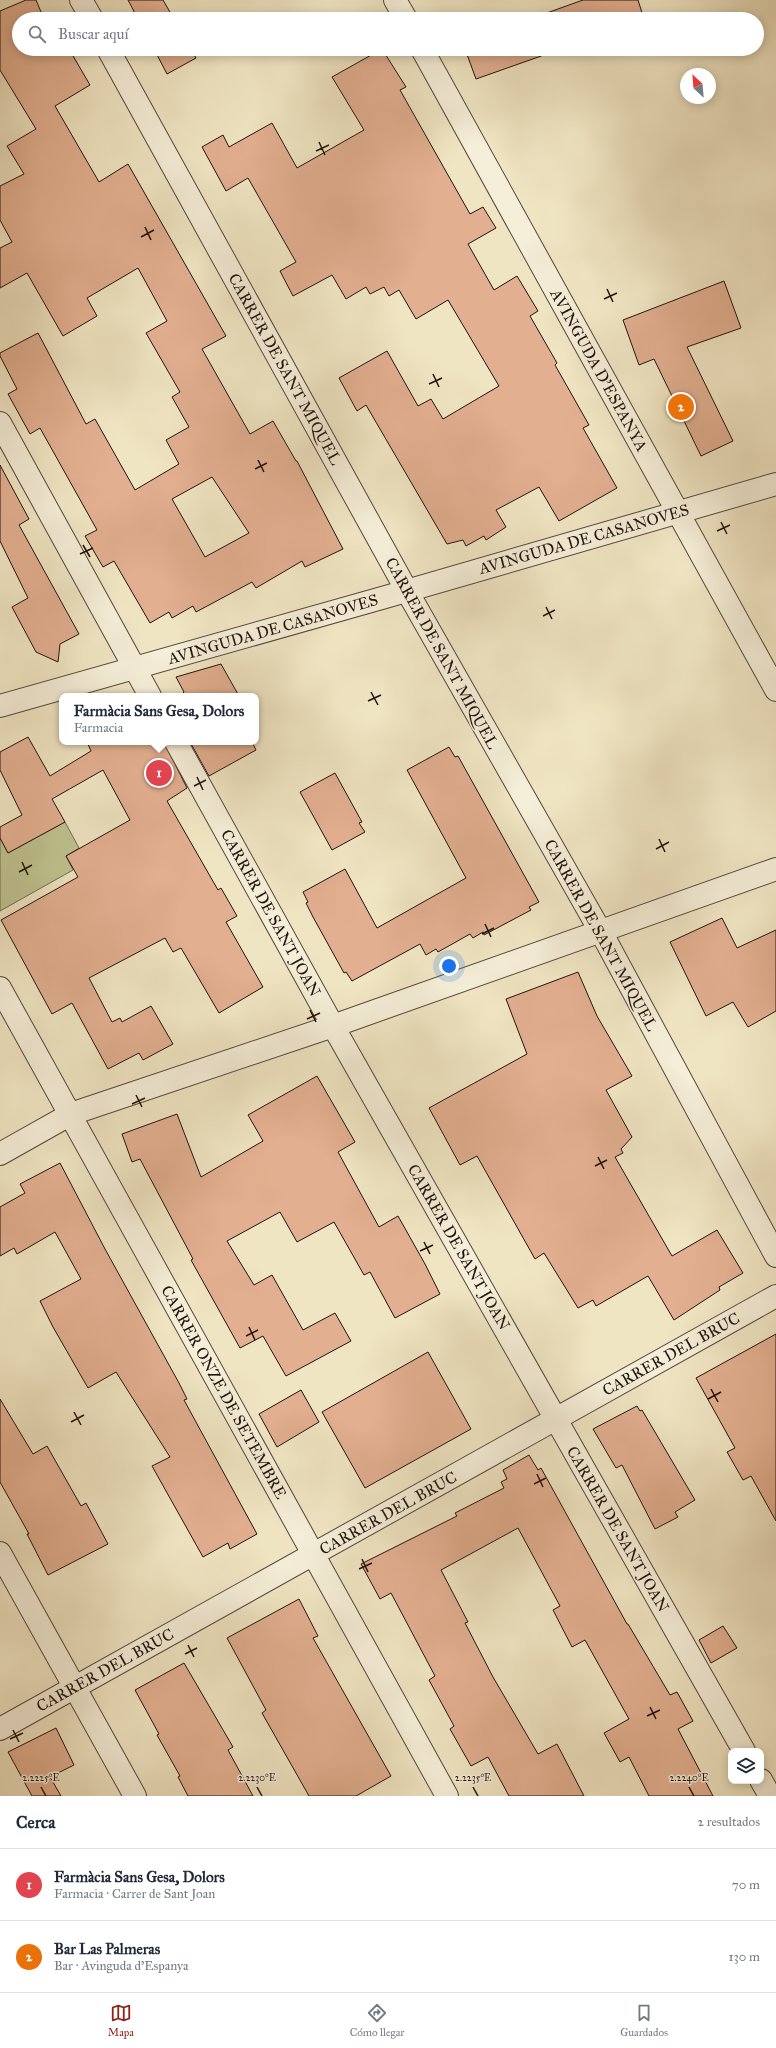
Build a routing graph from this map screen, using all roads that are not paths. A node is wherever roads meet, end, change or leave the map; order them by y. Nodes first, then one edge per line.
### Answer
1 (82, 0) edge
2 (395, 0) edge
3 (88, 12) edge
4 (402, 12) edge
5 (112, 56) edge
6 (426, 56) edge
7 (0, 423) edge
8 (776, 484) edge
9 (677, 511) junction
10 (407, 591) junction
11 (135, 668) junction
12 (776, 690) edge
13 (148, 693) edge
14 (0, 706) edge
15 (178, 745) edge
16 (776, 869) edge
17 (600, 930) junction
18 (0, 988) edge
19 (333, 1026) junction
20 (71, 1114) junction
21 (0, 1154) edge
22 (776, 1256) edge
23 (776, 1296) edge
24 (555, 1419) junction
25 (0, 1552) edge
26 (313, 1555) junction
27 (75, 1687) junction
28 (0, 1729) edge
29 (742, 1748) edge
30 (763, 1784) edge
31 (135, 1796) edge
32 (447, 1796) edge
33 (770, 1796) edge

1 - 3 street
2 - 4 street
5 - 10 street, CARRER DE SANT MIQUEL
6 - 9 street, AVINGUDA D'ESPANYA
7 - 11 street
8 - 9 street, AVINGUDA DE CASANOVES
9 - 10 street, AVINGUDA DE CASANOVES
9 - 12 street, AVINGUDA D'ESPANYA
10 - 11 street, AVINGUDA DE CASANOVES
10 - 17 street, CARRER DE SANT MIQUEL
11 - 13 street
11 - 14 street, AVINGUDA DE CASANOVES
15 - 19 street, CARRER DE SANT JOAN
16 - 17 street
17 - 19 street
17 - 22 street, CARRER DE SANT MIQUEL
18 - 20 street, CARRER ONZE DE SETEMBRE
19 - 20 street
19 - 24 street, CARRER DE SANT JOAN
20 - 21 street
20 - 26 street, CARRER ONZE DE SETEMBRE
23 - 24 street, CARRER DEL BRUC
24 - 26 street, CARRER DEL BRUC
24 - 29 street, CARRER DE SANT JOAN
25 - 27 street
26 - 27 street, CARRER DEL BRUC
26 - 32 street, CARRER ONZE DE SETEMBRE
27 - 28 street, CARRER DEL BRUC
27 - 31 street
30 - 33 street

